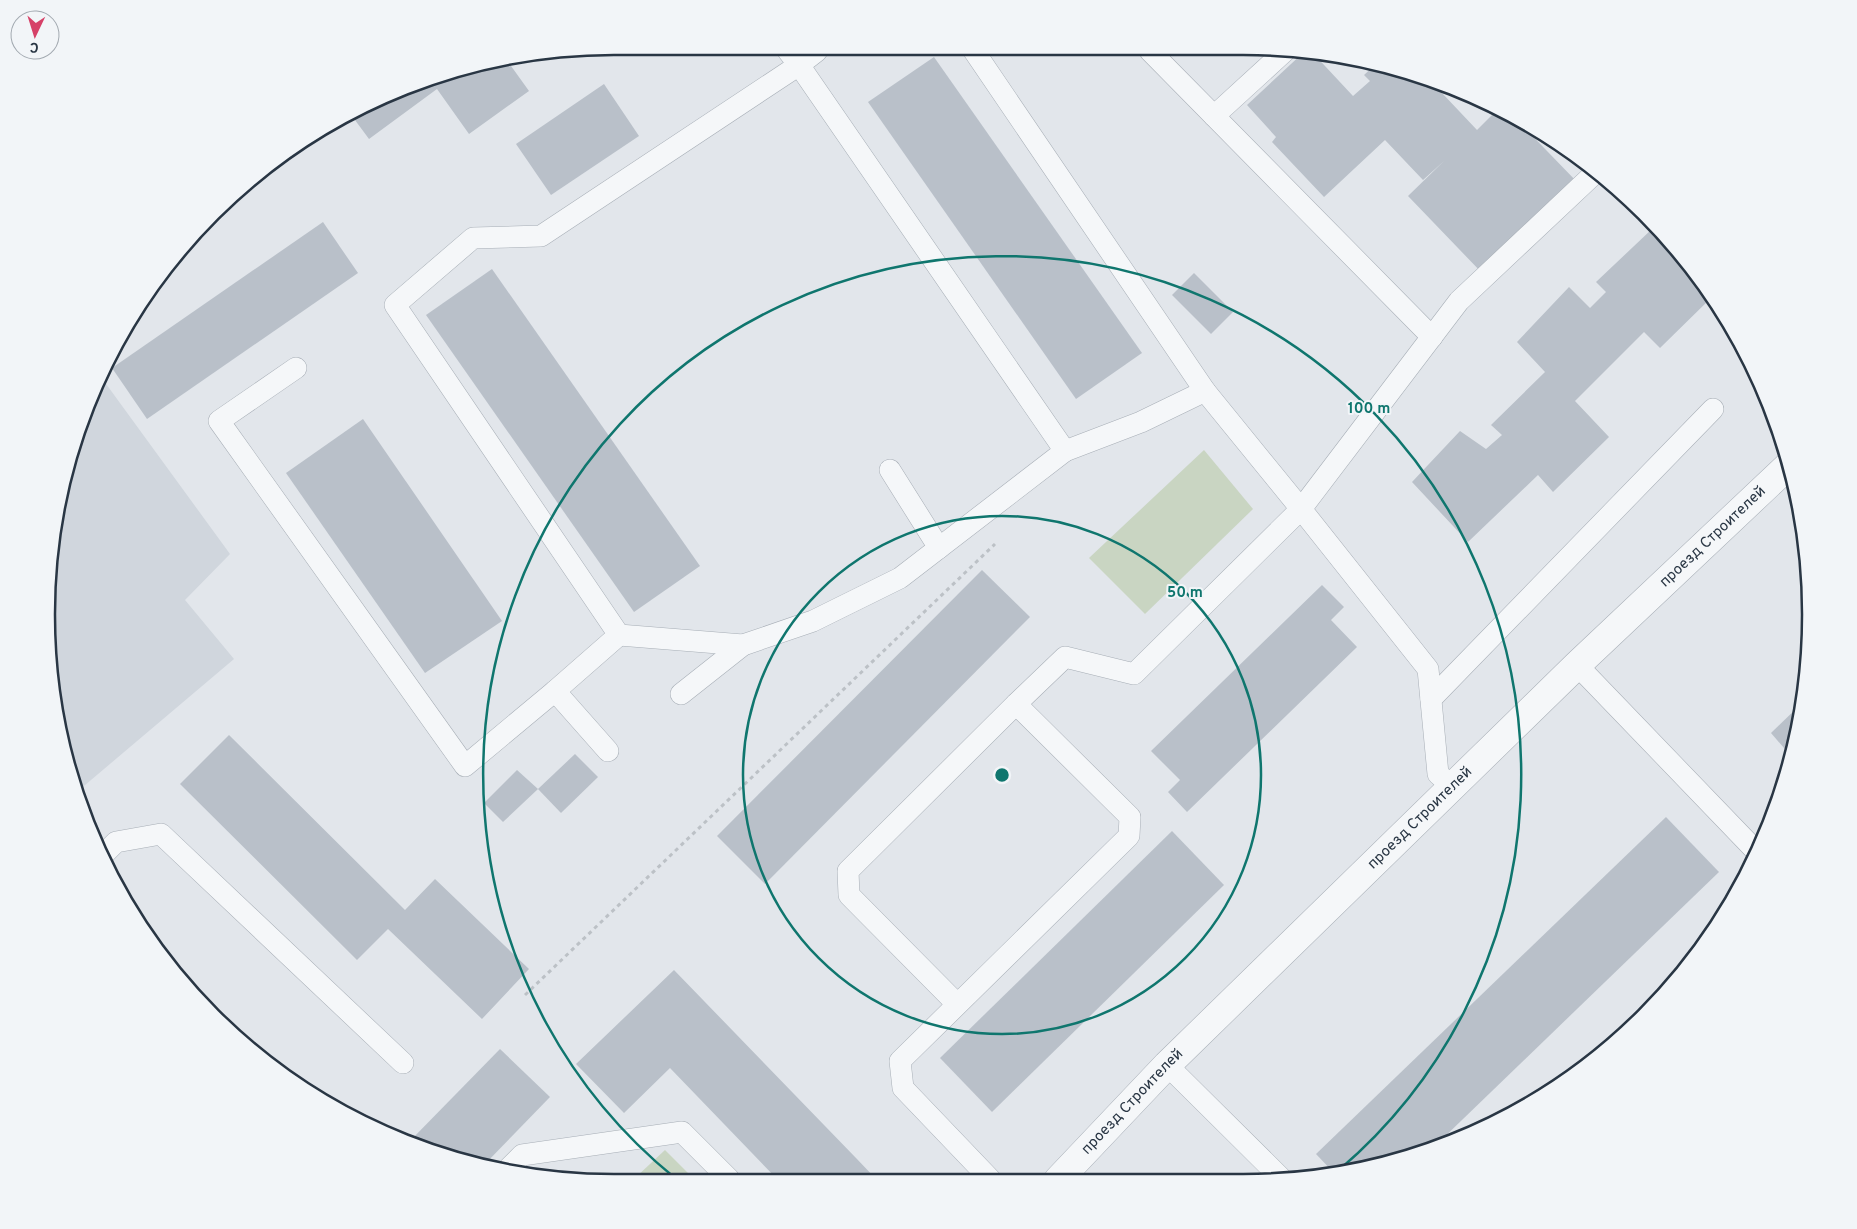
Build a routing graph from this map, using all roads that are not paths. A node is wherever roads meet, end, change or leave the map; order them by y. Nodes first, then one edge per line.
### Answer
1 (977, 55) edge
2 (1154, 55) edge
3 (1279, 56) edge
4 (794, 58) edge
5 (1214, 116) junction
6 (1591, 178) edge
7 (1432, 337) junction
8 (296, 368) dead end
9 (1205, 391) junction
10 (1714, 408) dead end
11 (1065, 450) junction
12 (890, 470) dead end
13 (1783, 470) edge
14 (1301, 509) junction
15 (940, 548) junction
16 (619, 635) junction
17 (743, 645) junction
18 (1577, 665) junction
19 (555, 691) junction
20 (681, 694) dead end
21 (1431, 699) junction
22 (1016, 704) junction
23 (608, 751) dead end
24 (1453, 787) junction
25 (1752, 845) edge
26 (108, 850) edge
27 (957, 1004) junction
28 (403, 1063) dead end
29 (1166, 1065) junction
30 (513, 1164) edge
31 (1276, 1173) edge
32 (724, 1174) edge
33 (985, 1174) edge
34 (1064, 1174) edge

1 - 9 lane
2 - 5 lane
3 - 5 lane
4 - 11 lane
4 - 16 lane
5 - 7 lane
6 - 7 lane
7 - 14 lane
8 - 19 lane
9 - 11 lane
9 - 14 lane
10 - 21 lane
11 - 15 lane
12 - 15 lane
13 - 18 street, проезд Строителей
14 - 21 lane
14 - 22 lane
15 - 17 lane
16 - 17 lane
16 - 19 lane
17 - 20 lane
18 - 24 street, проезд Строителей
18 - 25 lane
19 - 23 lane
21 - 24 lane
22 - 27 lane
22 - 27 lane
24 - 29 street, проезд Строителей
26 - 28 lane
27 - 33 lane
29 - 31 lane
29 - 34 street, проезд Строителей
30 - 32 lane

